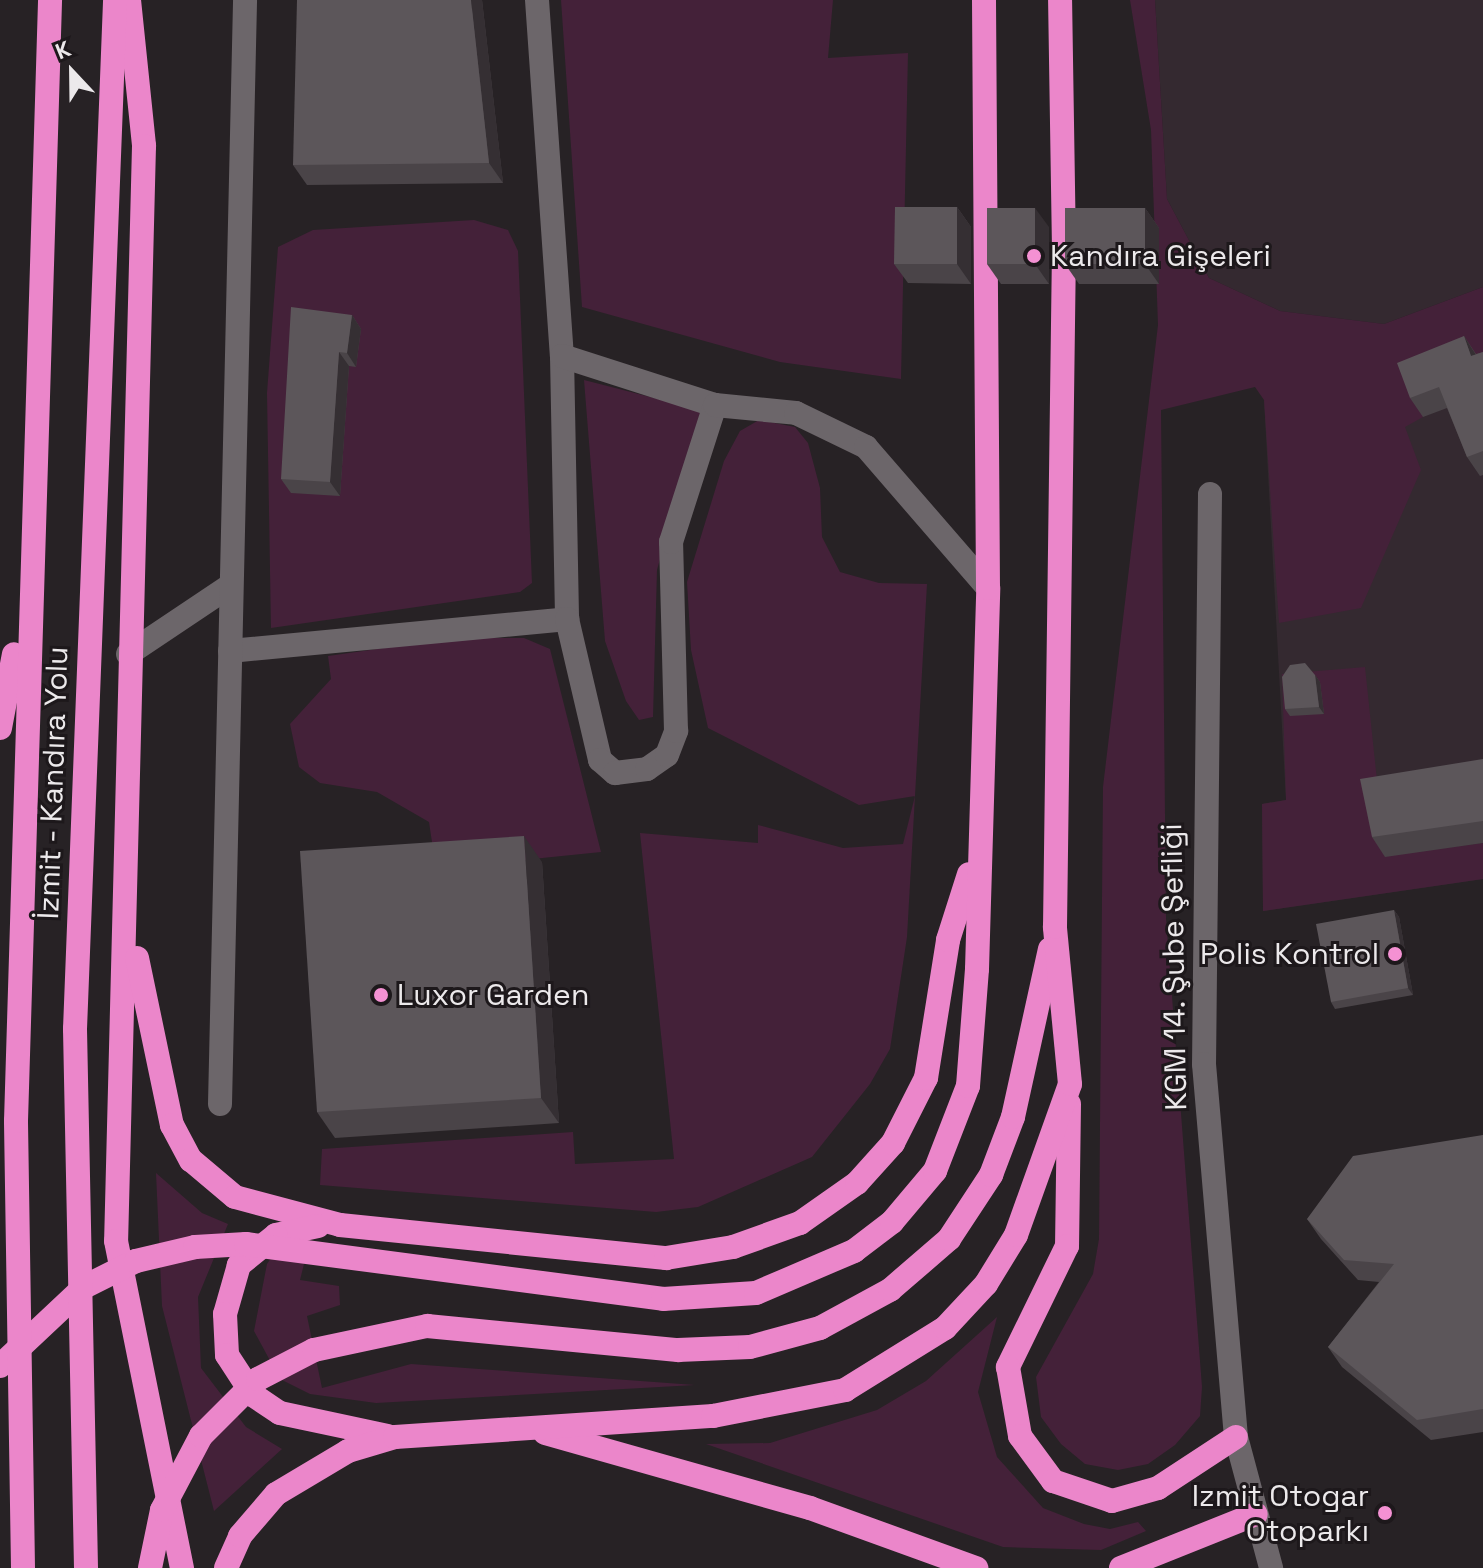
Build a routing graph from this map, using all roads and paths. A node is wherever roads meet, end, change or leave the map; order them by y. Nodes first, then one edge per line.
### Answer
1 (50, 0) edge
2 (115, 0) edge
3 (129, 0) edge
4 (245, 0) edge
5 (537, 0) edge
6 (984, 0) edge
7 (1060, 0) edge
8 (562, 356) junction
9 (715, 405) junction
10 (1210, 494) dead end
11 (27, 585) junction
12 (228, 587) junction
13 (988, 588) junction
14 (567, 619) junction
15 (230, 651) junction
16 (128, 654) junction
17 (0, 728) edge
18 (976, 848) junction
19 (128, 910) junction
20 (1055, 927) junction
21 (1070, 1084) junction
22 (220, 1104) dead end
23 (340, 1225) junction
24 (0, 1366) edge
25 (523, 1427) junction
26 (395, 1437) junction
27 (1236, 1437) junction
28 (1256, 1514) junction
29 (23, 1568) edge
30 (86, 1568) edge
31 (150, 1568) edge
32 (182, 1568) edge
33 (226, 1568) edge
34 (976, 1568) edge
35 (1121, 1568) edge
36 (1271, 1568) edge

1 - 11 highway, İzmit - Kandıra Yolu
2 - 30 highway, İzmit - Kandıra Yolu
3 - 16 highway
4 - 12 street
5 - 8 street
6 - 13 highway
7 - 20 highway
8 - 9 street
8 - 14 street
9 - 13 street
9 - 14 street
10 - 27 street, KGM 14. Şube Şefliği
11 - 17 highway
11 - 29 highway, İzmit - Kandıra Yolu
12 - 15 street
12 - 16 street
13 - 18 highway
14 - 15 street
15 - 22 street
16 - 19 highway
18 - 23 highway
18 - 24 highway
19 - 23 highway
19 - 32 highway
20 - 21 highway
20 - 31 highway
21 - 25 highway
21 - 27 highway
23 - 26 highway
25 - 26 highway
25 - 34 highway
26 - 33 highway
27 - 28 street, KGM 14. Şube Şefliği
28 - 35 highway
28 - 36 street, KGM 14. Şube Şefliği

